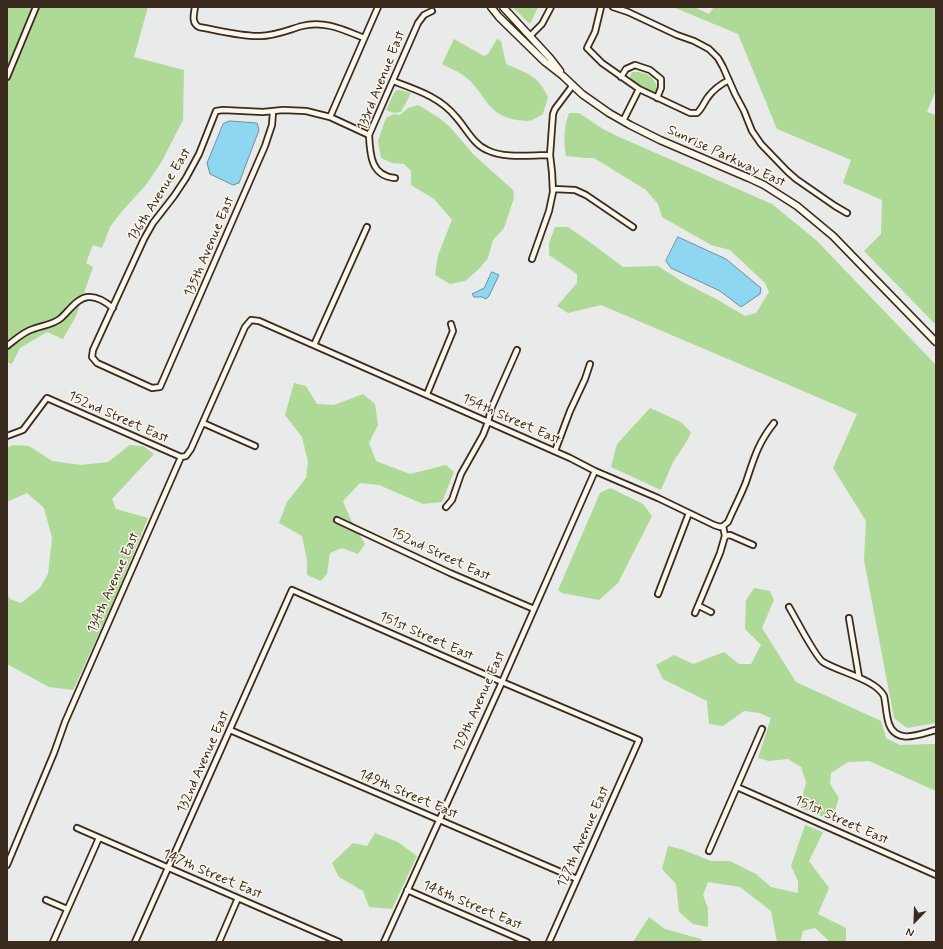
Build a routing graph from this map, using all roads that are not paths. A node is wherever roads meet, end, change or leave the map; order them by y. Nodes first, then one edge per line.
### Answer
1 (36, 7) edge
2 (195, 7) edge
3 (378, 7) edge
4 (491, 7) edge
5 (503, 7) edge
6 (551, 7) edge
7 (601, 7) edge
8 (613, 7) edge
9 (432, 12) dead end
10 (530, 36) junction
11 (364, 38) junction
12 (563, 76) junction
13 (7, 77) edge
14 (620, 77) junction
15 (729, 80) junction
16 (394, 81) junction
17 (573, 85) junction
18 (639, 89) junction
19 (657, 98) junction
20 (273, 112) junction
21 (330, 117) junction
22 (623, 121) junction
23 (369, 135) junction
24 (550, 155) junction
25 (395, 178) dead end
26 (552, 189) junction
27 (847, 213) dead end
28 (367, 227) dead end
29 (633, 227) dead end
30 (532, 259) dead end
31 (113, 308) junction
32 (253, 320) joint
33 (451, 324) dead end
34 (936, 342) edge
35 (314, 345) junction
36 (7, 346) edge
37 (517, 350) dead end
38 (92, 356) joint
39 (590, 364) dead end
40 (427, 394) junction
41 (488, 422) junction
42 (203, 423) junction
43 (774, 423) dead end
44 (7, 436) edge
45 (255, 446) dead end
46 (555, 451) junction
47 (181, 457) junction
48 (595, 471) junction
49 (446, 507) dead end
50 (689, 513) junction
51 (337, 520) dead end
52 (723, 526) junction
53 (725, 536) junction
54 (753, 545) dead end
55 (292, 590) joint
56 (658, 594) dead end
57 (698, 606) junction
58 (789, 607) dead end
59 (534, 609) junction
60 (711, 612) dead end
61 (696, 613) dead end
62 (849, 618) dead end
63 (858, 677) junction
64 (502, 682) junction
65 (762, 728) dead end
66 (230, 730) junction
67 (936, 730) edge
68 (639, 740) joint
69 (737, 787) junction
70 (439, 820) junction
71 (77, 828) dead end
72 (99, 838) junction
73 (709, 851) dead end
74 (7, 865) edge
75 (168, 868) junction
76 (936, 875) edge
77 (577, 879) junction
78 (407, 890) junction
79 (238, 898) junction
80 (46, 900) dead end
81 (67, 909) junction
82 (53, 942) edge
83 (135, 942) edge
84 (219, 942) edge
85 (339, 942) edge
86 (384, 942) edge
87 (527, 942) edge
88 (549, 942) edge

1 - 13 street
2 - 11 street
3 - 11 street
4 - 12 street, Sunrise Parkway East
5 - 10 street, Sunrise Parkway East
6 - 10 street
7 - 14 street
8 - 15 street
9 - 16 street, 133rd Avenue East
10 - 12 street, Sunrise Parkway East
11 - 21 street
12 - 17 street, Sunrise Parkway East
14 - 18 street
14 - 19 street
15 - 19 street
15 - 27 street
16 - 23 street, 133rd Avenue East
16 - 24 street
17 - 22 street, Sunrise Parkway East
17 - 24 street
18 - 19 street
18 - 22 street
20 - 21 street
20 - 31 street, 136th Avenue East
20 - 38 street, 135th Avenue East
21 - 23 street
22 - 34 street, Sunrise Parkway East
23 - 25 street, 133rd Avenue East
24 - 26 street
26 - 29 street
26 - 30 street
28 - 35 street
31 - 36 street
31 - 38 street, 136th Avenue East
32 - 35 street, 154th Street East
32 - 42 street, 134th Avenue East
33 - 40 street
35 - 40 street, 154th Street East
37 - 41 street
39 - 46 street
40 - 41 street, 154th Street East
41 - 46 street, 154th Street East
41 - 49 street
42 - 45 street
42 - 47 street, 134th Avenue East
43 - 52 street
44 - 47 street, 152nd Street East
46 - 48 street, 154th Street East
47 - 74 street, 134th Avenue East
48 - 50 street, 154th Street East
48 - 59 street, 129th Avenue East
50 - 52 street, 154th Street East
50 - 56 street
51 - 59 street, 152nd Street East
52 - 53 street
53 - 54 street
53 - 57 street
55 - 64 street, 151st Street East
55 - 66 street, 132nd Avenue East
57 - 60 street
57 - 61 street
58 - 63 street
59 - 64 street, 129th Avenue East
62 - 63 street
63 - 67 street
64 - 68 street, 151st Street East
64 - 70 street, 129th Avenue East
65 - 69 street
66 - 70 street, 149th Street East
66 - 75 street, 132nd Avenue East
68 - 77 street, 127th Avenue East
69 - 73 street
69 - 76 street, 151st Street East
70 - 77 street, 149th Street East
70 - 78 street, 129th Avenue East
71 - 72 street, 147th Street East
72 - 75 street, 147th Street East
72 - 81 street
75 - 79 street, 147th Street East
75 - 83 street, 132nd Avenue East
77 - 88 street, 127th Avenue East
78 - 86 street, 129th Avenue East
78 - 87 street, 148th Street East
79 - 84 street
79 - 85 street, 147th Street East
80 - 81 street
81 - 82 street

